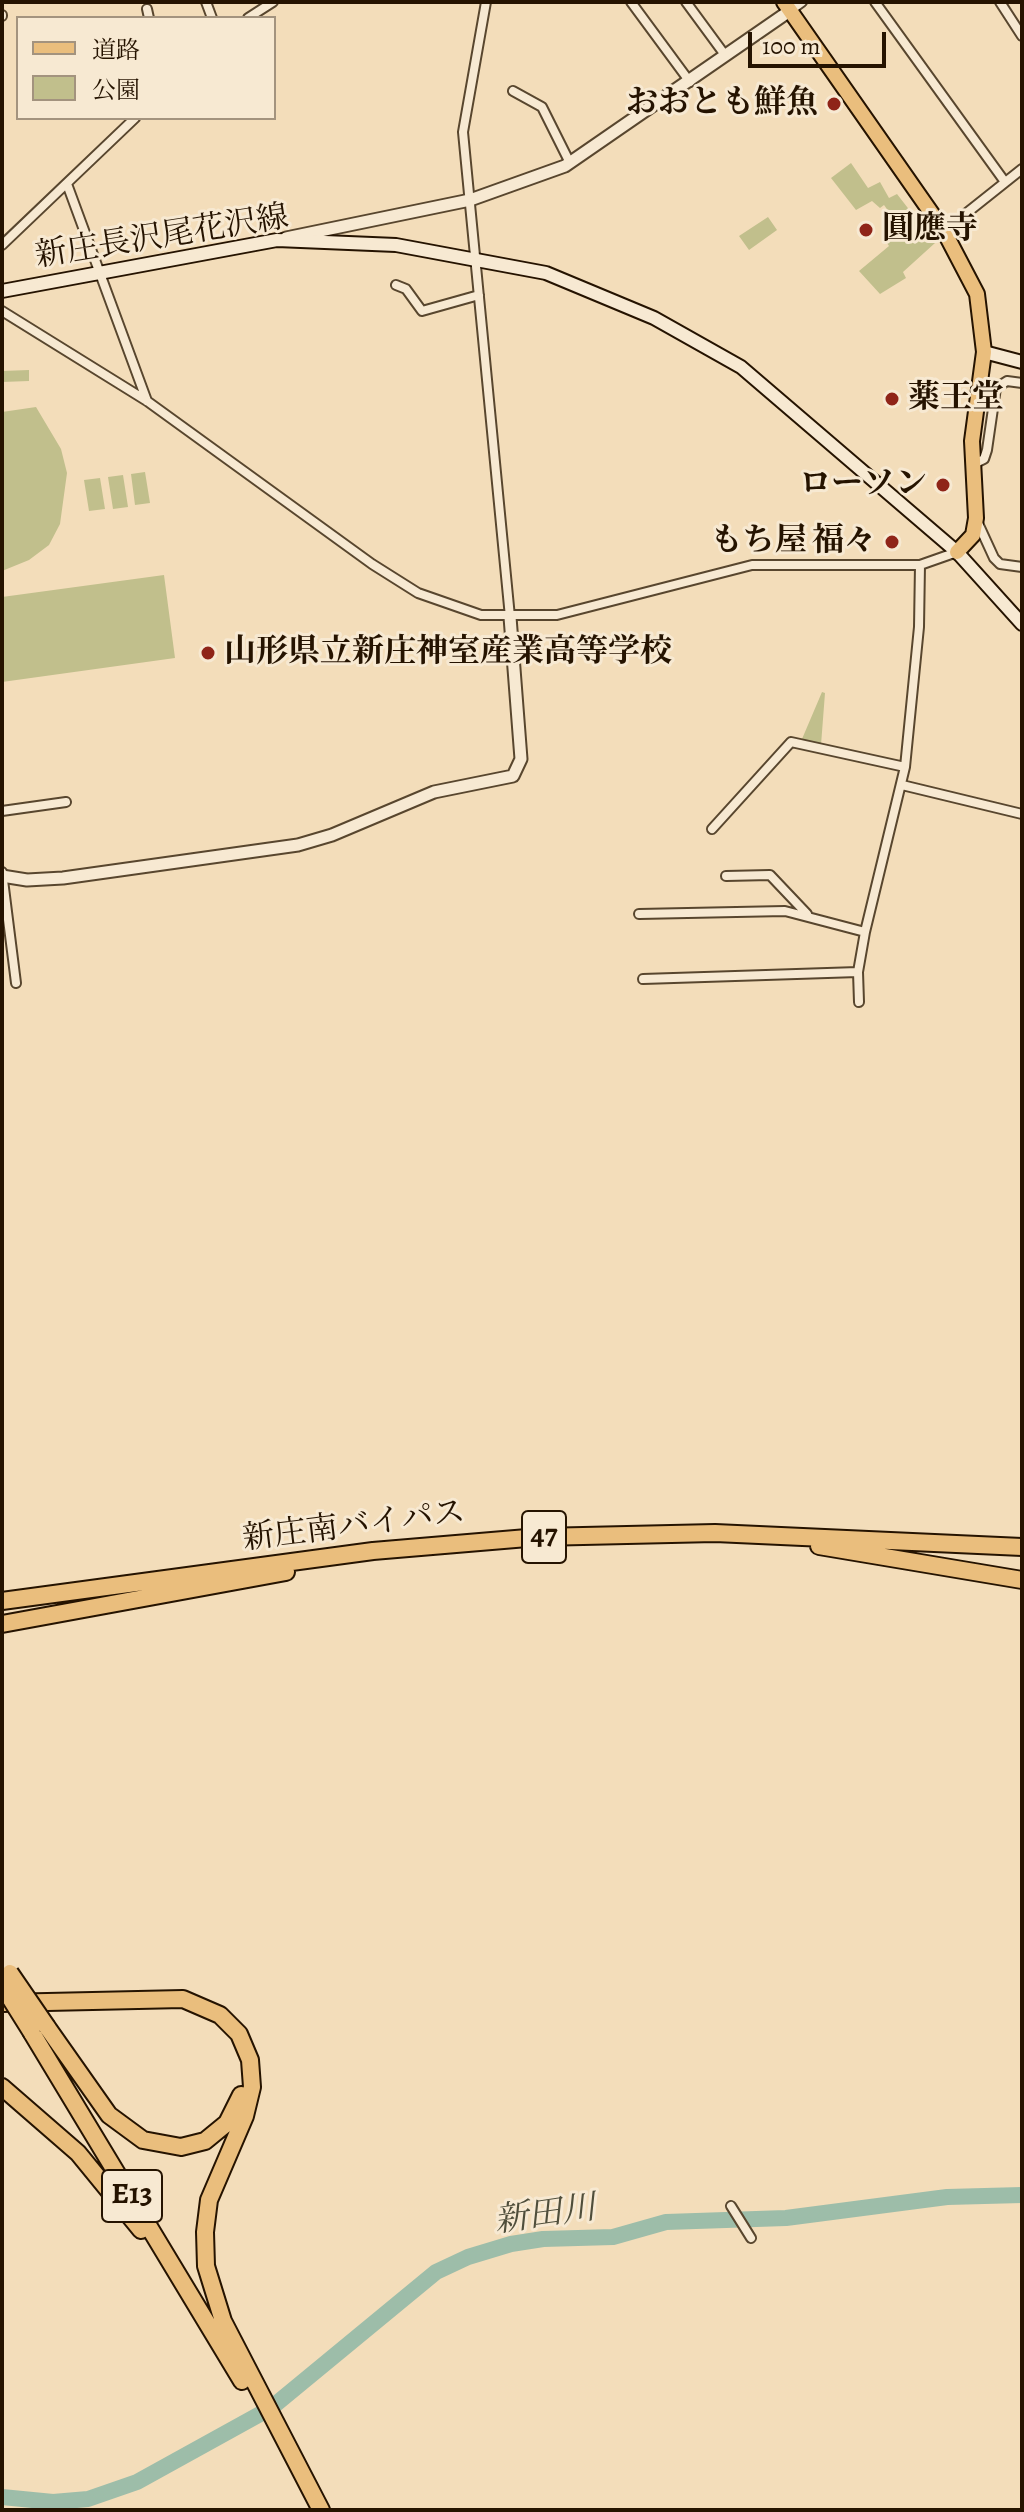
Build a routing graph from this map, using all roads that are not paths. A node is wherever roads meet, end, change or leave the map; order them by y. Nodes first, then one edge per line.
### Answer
1 (273, 2) edge
2 (486, 2) edge
3 (631, 2) edge
4 (686, 2) edge
5 (875, 2) edge
6 (1000, 2) edge
7 (793, 5) edge
8 (251, 16) edge
9 (1022, 36) edge
10 (725, 55) junction
11 (690, 82) junction
12 (513, 91) dead end
13 (133, 120) edge
14 (570, 163) junction
15 (1022, 169) edge
16 (1005, 182) junction
17 (67, 184) junction
18 (470, 200) junction
19 (944, 231) junction
20 (277, 240) junction
21 (2, 245) edge
22 (474, 257) junction
23 (99, 270) junction
24 (396, 285) dead end
25 (2, 291) edge
26 (479, 295) junction
27 (2, 311) edge
28 (984, 352) junction
29 (1022, 362) edge
30 (1022, 383) edge
31 (147, 401) junction
32 (972, 465) junction
33 (976, 518) junction
34 (957, 552) junction
35 (920, 565) junction
36 (1022, 567) edge
37 (510, 617) junction
38 (1022, 624) edge
39 (905, 767) junction
40 (902, 785) junction
41 (66, 802) dead end
42 (2, 811) edge
43 (1022, 814) edge
44 (712, 829) dead end
45 (2, 874) edge
46 (726, 876) dead end
47 (639, 914) dead end
48 (808, 914) junction
49 (865, 932) junction
50 (858, 972) junction
51 (643, 979) dead end
52 (16, 983) dead end
53 (859, 1002) dead end
54 (715, 1536) junction
55 (1022, 1547) edge
56 (374, 1553) junction
57 (1022, 1580) edge
58 (2, 1593) edge
59 (2, 1601) edge
60 (2, 1624) edge
61 (5, 1973) edge
62 (2, 2003) edge
63 (2, 2011) edge
64 (39, 2030) junction
65 (2, 2087) edge
66 (731, 2206) dead end
67 (751, 2238) dead end
68 (229, 2360) junction
69 (245, 2377) junction
70 (319, 2510) edge

1 - 8 street
2 - 18 street
3 - 11 street
4 - 10 street
5 - 16 street
6 - 9 street
7 - 10 street
7 - 19 main road
10 - 11 street
11 - 14 street
12 - 14 street
13 - 17 street
14 - 18 street
15 - 16 street
16 - 19 street
17 - 21 street
17 - 23 street
18 - 20 street
18 - 22 street
19 - 28 main road
20 - 22 main road, 新庄長沢尾花沢線
20 - 23 main road, 新庄長沢尾花沢線
22 - 26 street
22 - 34 main road, 新庄長沢尾花沢線
23 - 25 main road, 新庄長沢尾花沢線
23 - 31 street
24 - 26 street
26 - 37 street
27 - 31 street
28 - 29 main road
28 - 32 main road
30 - 32 street
31 - 37 street
32 - 33 main road
33 - 34 main road
33 - 36 street
34 - 35 street
34 - 38 main road, 新庄長沢尾花沢線
35 - 37 street
35 - 39 street
37 - 45 street
39 - 40 street
39 - 44 street
40 - 43 street
40 - 49 street
41 - 42 street
45 - 52 street
46 - 48 street
47 - 48 street
48 - 49 street
49 - 50 street
50 - 51 street
50 - 53 street
54 - 55 highway, 47
54 - 56 highway, 新庄南バイパス / 47
54 - 57 highway, 47
56 - 58 highway
56 - 59 highway
56 - 60 highway
61 - 64 highway, bridge
62 - 69 highway
63 - 64 highway
64 - 68 highway, E13
65 - 68 highway
66 - 67 street
68 - 69 highway, E13
69 - 70 highway

